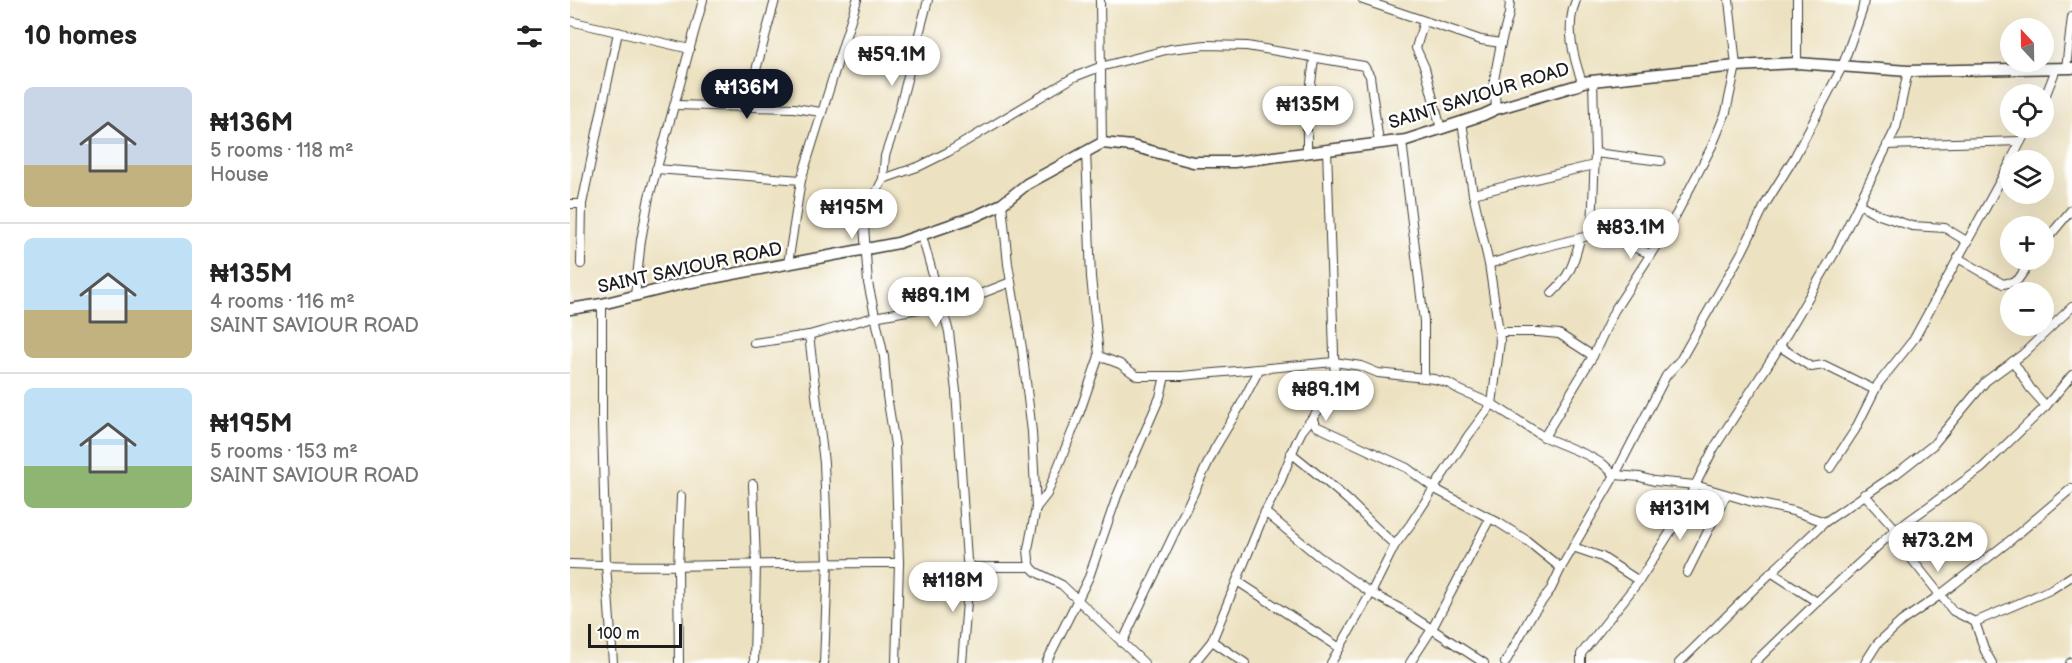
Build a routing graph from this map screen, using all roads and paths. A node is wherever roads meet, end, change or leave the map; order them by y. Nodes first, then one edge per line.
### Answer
1 (703, 0) edge
2 (775, 0) edge
3 (857, 0) edge
4 (928, 0) edge
5 (1100, 0) edge
6 (1363, 0) edge
7 (1510, 0) edge
8 (1576, 0) edge
9 (1729, 0) edge
10 (1797, 0) edge
11 (1864, 0) edge
12 (2072, 17) edge
13 (570, 21) edge
14 (1424, 21) junction
15 (618, 32) junction
16 (1501, 44) junction
17 (690, 49) junction
18 (1314, 59) junction
19 (1797, 63) junction
20 (1736, 66) junction
21 (1100, 67) junction
22 (1842, 67) junction
23 (2065, 68) edge
24 (1908, 71) junction
25 (1587, 81) junction
26 (2054, 85) edge
27 (675, 105) junction
28 (746, 107) junction
29 (1496, 109) junction
30 (821, 112) junction
31 (1462, 122) junction
32 (1441, 129) junction
33 (2023, 138) edge
34 (1402, 141) junction
35 (2021, 141) junction
36 (1102, 143) junction
37 (1379, 143) junction
38 (1887, 146) junction
39 (1327, 149) junction
40 (2017, 150) edge
41 (1086, 151) junction
42 (1306, 152) junction
43 (1595, 153) junction
44 (1661, 161) dead end
45 (1594, 165) junction
46 (657, 169) junction
47 (883, 179) junction
48 (801, 180) junction
49 (2000, 182) edge
50 (1473, 194) junction
51 (570, 204) edge
52 (582, 204) junction
53 (1002, 204) junction
54 (1859, 204) junction
55 (2072, 209) edge
56 (2054, 231) edge
57 (922, 236) junction
58 (1580, 239) junction
59 (1620, 242) dead end
60 (1968, 242) junction
61 (865, 249) junction
62 (1651, 254) junction
63 (1958, 258) junction
64 (581, 264) dead end
65 (788, 264) junction
66 (1489, 264) junction
67 (2024, 270) edge
68 (1011, 282) junction
69 (1552, 293) dead end
70 (635, 296) junction
71 (602, 304) junction
72 (942, 305) junction
73 (2072, 307) edge
74 (570, 309) edge
75 (874, 317) junction
76 (1499, 332) junction
77 (809, 334) junction
78 (754, 343) dead end
79 (1779, 346) junction
80 (1099, 356) junction
81 (1593, 356) junction
82 (1334, 362) junction
83 (2013, 362) junction
84 (1259, 370) junction
85 (2072, 375) edge
86 (1165, 376) junction
87 (1424, 377) junction
88 (1875, 390) junction
89 (1492, 404) junction
90 (2046, 406) junction
91 (1312, 418) junction
92 (1544, 437) junction
93 (1291, 453) junction
94 (1830, 468) dead end
95 (1616, 475) junction
96 (753, 484) dead end
97 (1695, 485) junction
98 (2072, 488) edge
99 (1434, 489) junction
100 (1864, 494) junction
101 (1725, 495) junction
102 (681, 496) dead end
103 (1036, 508) junction
104 (1265, 512) junction
105 (1490, 518) junction
106 (1825, 522) junction
107 (1893, 532) junction
108 (1395, 545) junction
109 (1573, 547) junction
110 (828, 562) junction
111 (756, 563) junction
112 (899, 563) junction
113 (570, 564) edge
114 (606, 565) junction
115 (970, 565) junction
116 (678, 567) junction
117 (1031, 567) junction
118 (1561, 568) junction
119 (1771, 572) junction
120 (1687, 573) dead end
121 (2072, 576) edge
122 (1237, 581) junction
123 (1639, 581) junction
124 (1371, 593) junction
125 (1940, 595) junction
126 (1077, 598) junction
127 (1817, 602) junction
128 (1975, 622) junction
129 (1432, 629) junction
130 (1212, 641) junction
131 (1122, 643) junction
132 (1340, 648) junction
133 (1135, 660) edge
134 (613, 663) edge
135 (679, 663) edge
136 (754, 663) edge
137 (824, 663) edge
138 (896, 663) edge
139 (962, 663) edge
140 (1046, 663) edge
141 (1144, 663) edge
142 (1194, 663) edge
143 (1245, 663) edge
144 (1331, 663) edge
145 (1410, 663) edge
146 (1484, 663) edge
147 (1505, 663) edge
148 (1581, 663) edge
149 (1679, 663) edge
150 (1754, 663) edge
151 (1865, 663) edge
152 (1992, 663) edge

1 - 17 street
2 - 28 street
3 - 30 street
4 - 47 street
5 - 21 street
6 - 14 street
7 - 16 street
8 - 25 street
9 - 20 street
10 - 19 street
11 - 22 street
12 - 23 street
13 - 15 street
14 - 16 street
14 - 32 street
15 - 17 street
15 - 52 street
16 - 29 street
17 - 27 street
18 - 21 street
18 - 37 street
18 - 42 street
19 - 20 street, SAINT SAVIOUR ROAD
19 - 22 street, SAINT SAVIOUR ROAD
20 - 25 street, SAINT SAVIOUR ROAD
20 - 62 street
21 - 36 street
21 - 47 street
22 - 24 street, SAINT SAVIOUR ROAD
22 - 95 street
23 - 24 street, SAINT SAVIOUR ROAD
23 - 26 street
24 - 38 street
25 - 29 street, SAINT SAVIOUR ROAD
25 - 43 street
27 - 28 street
27 - 46 street
28 - 30 street
29 - 31 street, SAINT SAVIOUR ROAD
30 - 48 street
31 - 32 street, SAINT SAVIOUR ROAD
31 - 50 street
32 - 34 street, SAINT SAVIOUR ROAD
33 - 35 street
34 - 37 street, SAINT SAVIOUR ROAD
34 - 87 street
35 - 38 street
35 - 40 street
36 - 41 street, SAINT SAVIOUR ROAD
36 - 42 street, SAINT SAVIOUR ROAD
37 - 39 street, SAINT SAVIOUR ROAD
38 - 54 street
39 - 42 street, SAINT SAVIOUR ROAD
39 - 82 street
41 - 53 street, SAINT SAVIOUR ROAD
41 - 80 street
43 - 44 street
43 - 45 street
45 - 50 street
45 - 58 street
46 - 48 street
46 - 70 street
47 - 61 street
48 - 65 street
49 - 60 street
50 - 66 street
51 - 52 street
52 - 64 street
53 - 57 street, SAINT SAVIOUR ROAD
53 - 68 street
54 - 60 street
54 - 79 street
55 - 56 street
57 - 61 street, SAINT SAVIOUR ROAD
57 - 72 street
58 - 66 street
58 - 69 street
59 - 62 street
60 - 63 street
61 - 65 street, SAINT SAVIOUR ROAD
61 - 75 street
62 - 81 street
63 - 67 street
63 - 88 street
65 - 70 street, SAINT SAVIOUR ROAD
66 - 76 street
68 - 72 street
68 - 103 street
70 - 71 street, SAINT SAVIOUR ROAD
71 - 74 street, SAINT SAVIOUR ROAD
71 - 114 street
72 - 75 street
72 - 115 street
73 - 83 street
75 - 77 street
75 - 112 street
76 - 81 street
76 - 89 street
77 - 78 street
77 - 110 street
79 - 88 street
79 - 97 street
80 - 86 street
80 - 103 street
81 - 92 street
82 - 84 street
82 - 87 street
82 - 91 street
83 - 90 street
83 - 100 street
84 - 86 street
84 - 131 street
85 - 90 street
86 - 126 street
87 - 89 street
88 - 94 street
89 - 92 street
89 - 99 street
90 - 107 street
91 - 93 street
91 - 99 street
92 - 95 street
93 - 104 street
93 - 108 street
95 - 97 street
95 - 109 street
96 - 111 street
97 - 101 street
97 - 123 street
98 - 125 street
99 - 105 street
99 - 108 street
100 - 106 street
100 - 107 street
101 - 106 street
101 - 120 street
102 - 116 street
103 - 117 street
104 - 122 street
104 - 124 street
105 - 118 street
105 - 129 street
106 - 119 street
107 - 125 street
107 - 127 street
108 - 124 street
109 - 118 street
109 - 123 street
110 - 111 street
110 - 112 street
110 - 137 street
111 - 116 street
111 - 136 street
112 - 138 street
113 - 114 street
114 - 116 street
114 - 134 street
115 - 117 street
115 - 139 street
116 - 135 street
117 - 126 street
118 - 147 street
119 - 127 street
119 - 149 street
121 - 128 street
122 - 130 street
122 - 132 street
123 - 148 street
124 - 129 street
124 - 132 street
125 - 128 street
125 - 151 street
126 - 131 street
126 - 140 street
127 - 150 street
128 - 152 street
129 - 145 street
129 - 146 street
130 - 142 street
130 - 143 street
131 - 133 street
132 - 144 street
133 - 141 street

